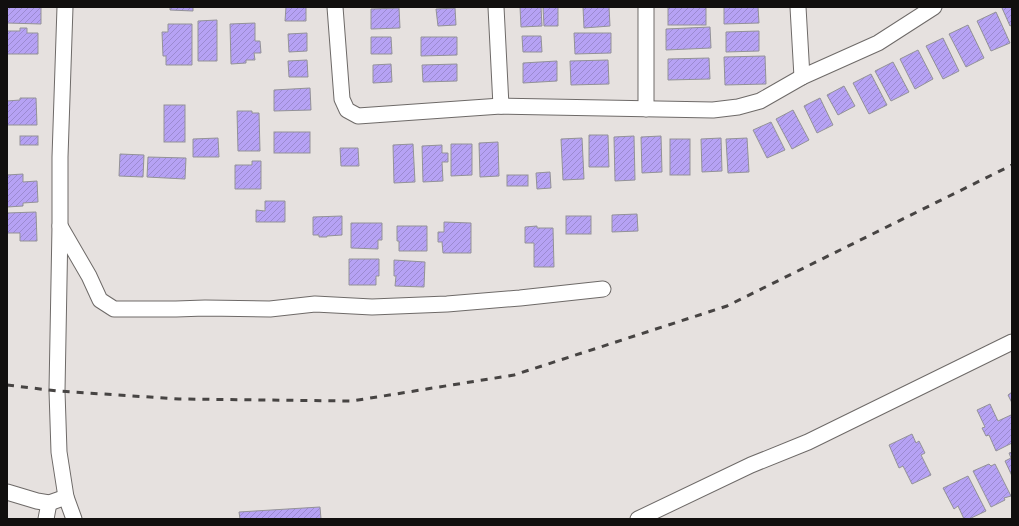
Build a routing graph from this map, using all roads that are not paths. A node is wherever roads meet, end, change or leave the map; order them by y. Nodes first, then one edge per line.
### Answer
1 (65, 7) edge
2 (335, 7) edge
3 (496, 7) edge
4 (646, 7) edge
5 (798, 7) edge
6 (934, 7) edge
7 (802, 77) junction
8 (501, 106) junction
9 (646, 109) junction
10 (60, 226) junction
11 (603, 289) dead end
12 (1012, 342) edge
13 (7, 492) edge
14 (66, 497) junction
15 (49, 503) junction
16 (46, 519) edge
17 (74, 519) edge
18 (638, 519) edge

1 - 10 street
2 - 8 street
3 - 8 street
4 - 9 street
5 - 7 street
6 - 7 street
7 - 9 street
8 - 9 street
10 - 11 street
10 - 14 street
12 - 18 street
13 - 15 street
14 - 15 street
14 - 17 street
15 - 16 street

